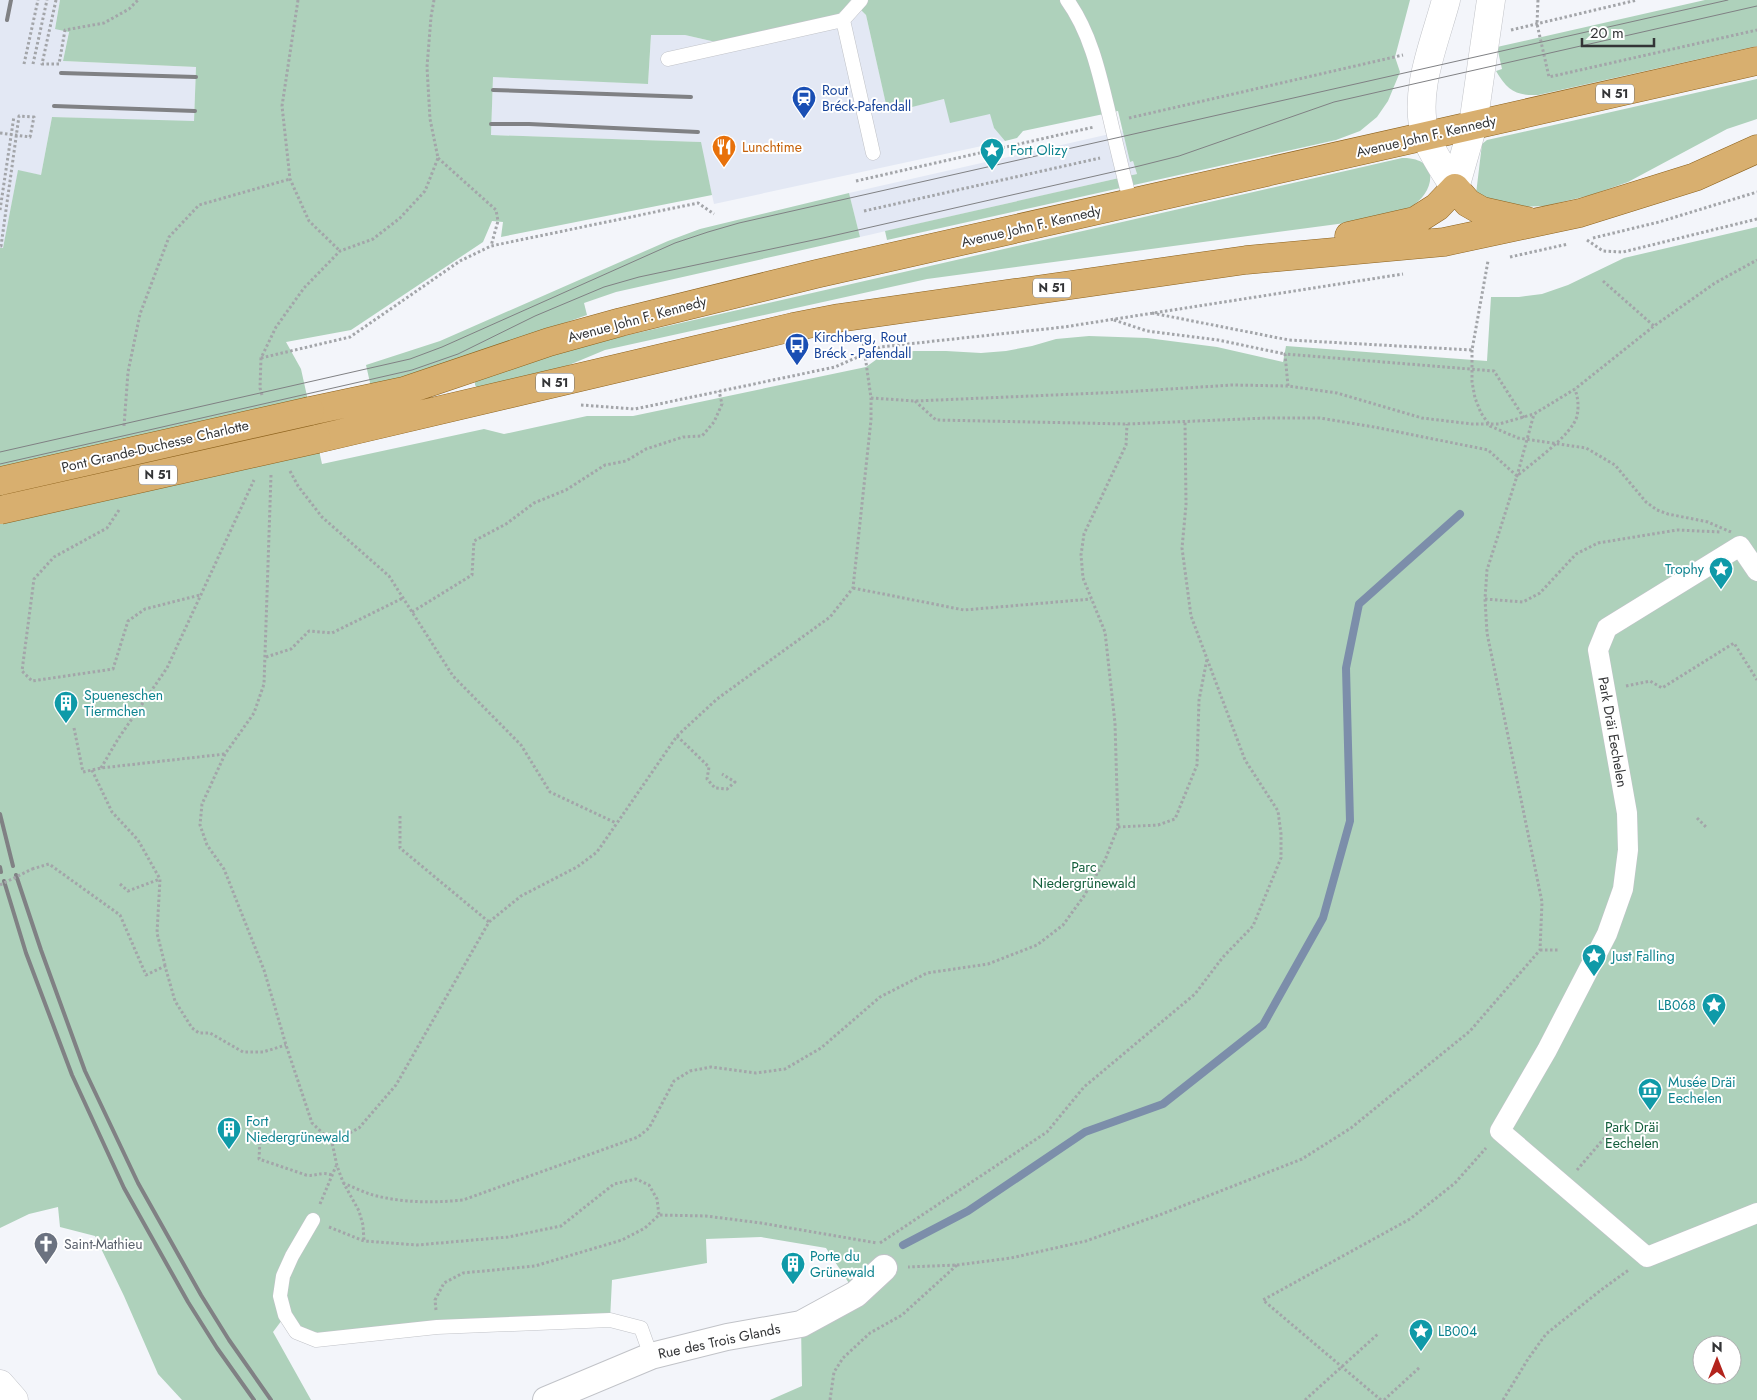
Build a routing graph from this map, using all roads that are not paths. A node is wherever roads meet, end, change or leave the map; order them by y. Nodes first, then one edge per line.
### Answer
1 (861, 0) edge
2 (1067, 0) edge
3 (1446, 0) edge
4 (1492, 0) edge
5 (843, 20) junction
6 (668, 59) dead end
7 (1757, 61) edge
8 (1473, 126) junction
9 (1425, 136) junction
10 (1757, 148) edge
11 (873, 153) dead end
12 (1757, 161) edge
13 (1695, 176) junction
14 (1455, 188) junction
15 (1131, 204) junction
16 (1537, 224) junction
17 (1246, 260) junction
18 (310, 411) joint
19 (0, 481) edge
20 (0, 510) edge
21 (1757, 571) edge
22 (1757, 1213) edge
23 (313, 1220) road end
24 (881, 1256) road end
25 (651, 1356) junction
26 (546, 1400) edge

1 - 5 lane
2 - 15 lane
3 - 9 main road
4 - 8 main road
5 - 6 lane
5 - 11 lane
7 - 8 main road, Avenue John F. Kennedy / N 51
8 - 9 main road, Avenue John F. Kennedy / N 51
8 - 14 main road
9 - 14 main road
9 - 15 main road, Avenue John F. Kennedy / N 51
10 - 13 main road, N 51
12 - 13 street
13 - 16 main road, N 51
14 - 16 main road, N 51
14 - 17 main road, N 51
15 - 18 main road, Avenue John F. Kennedy / N 51
16 - 17 main road, N 51
17 - 20 main road, Pont Grande-Duchesse Charlotte / N 51, bridge
18 - 19 main road, Pont Grande-Duchesse Charlotte / N 51, bridge
21 - 22 street, Park Dräi Eechelen
23 - 25 lane
24 - 25 street, Rue des Trois Glands
25 - 26 street, Rue des Trois Glands

